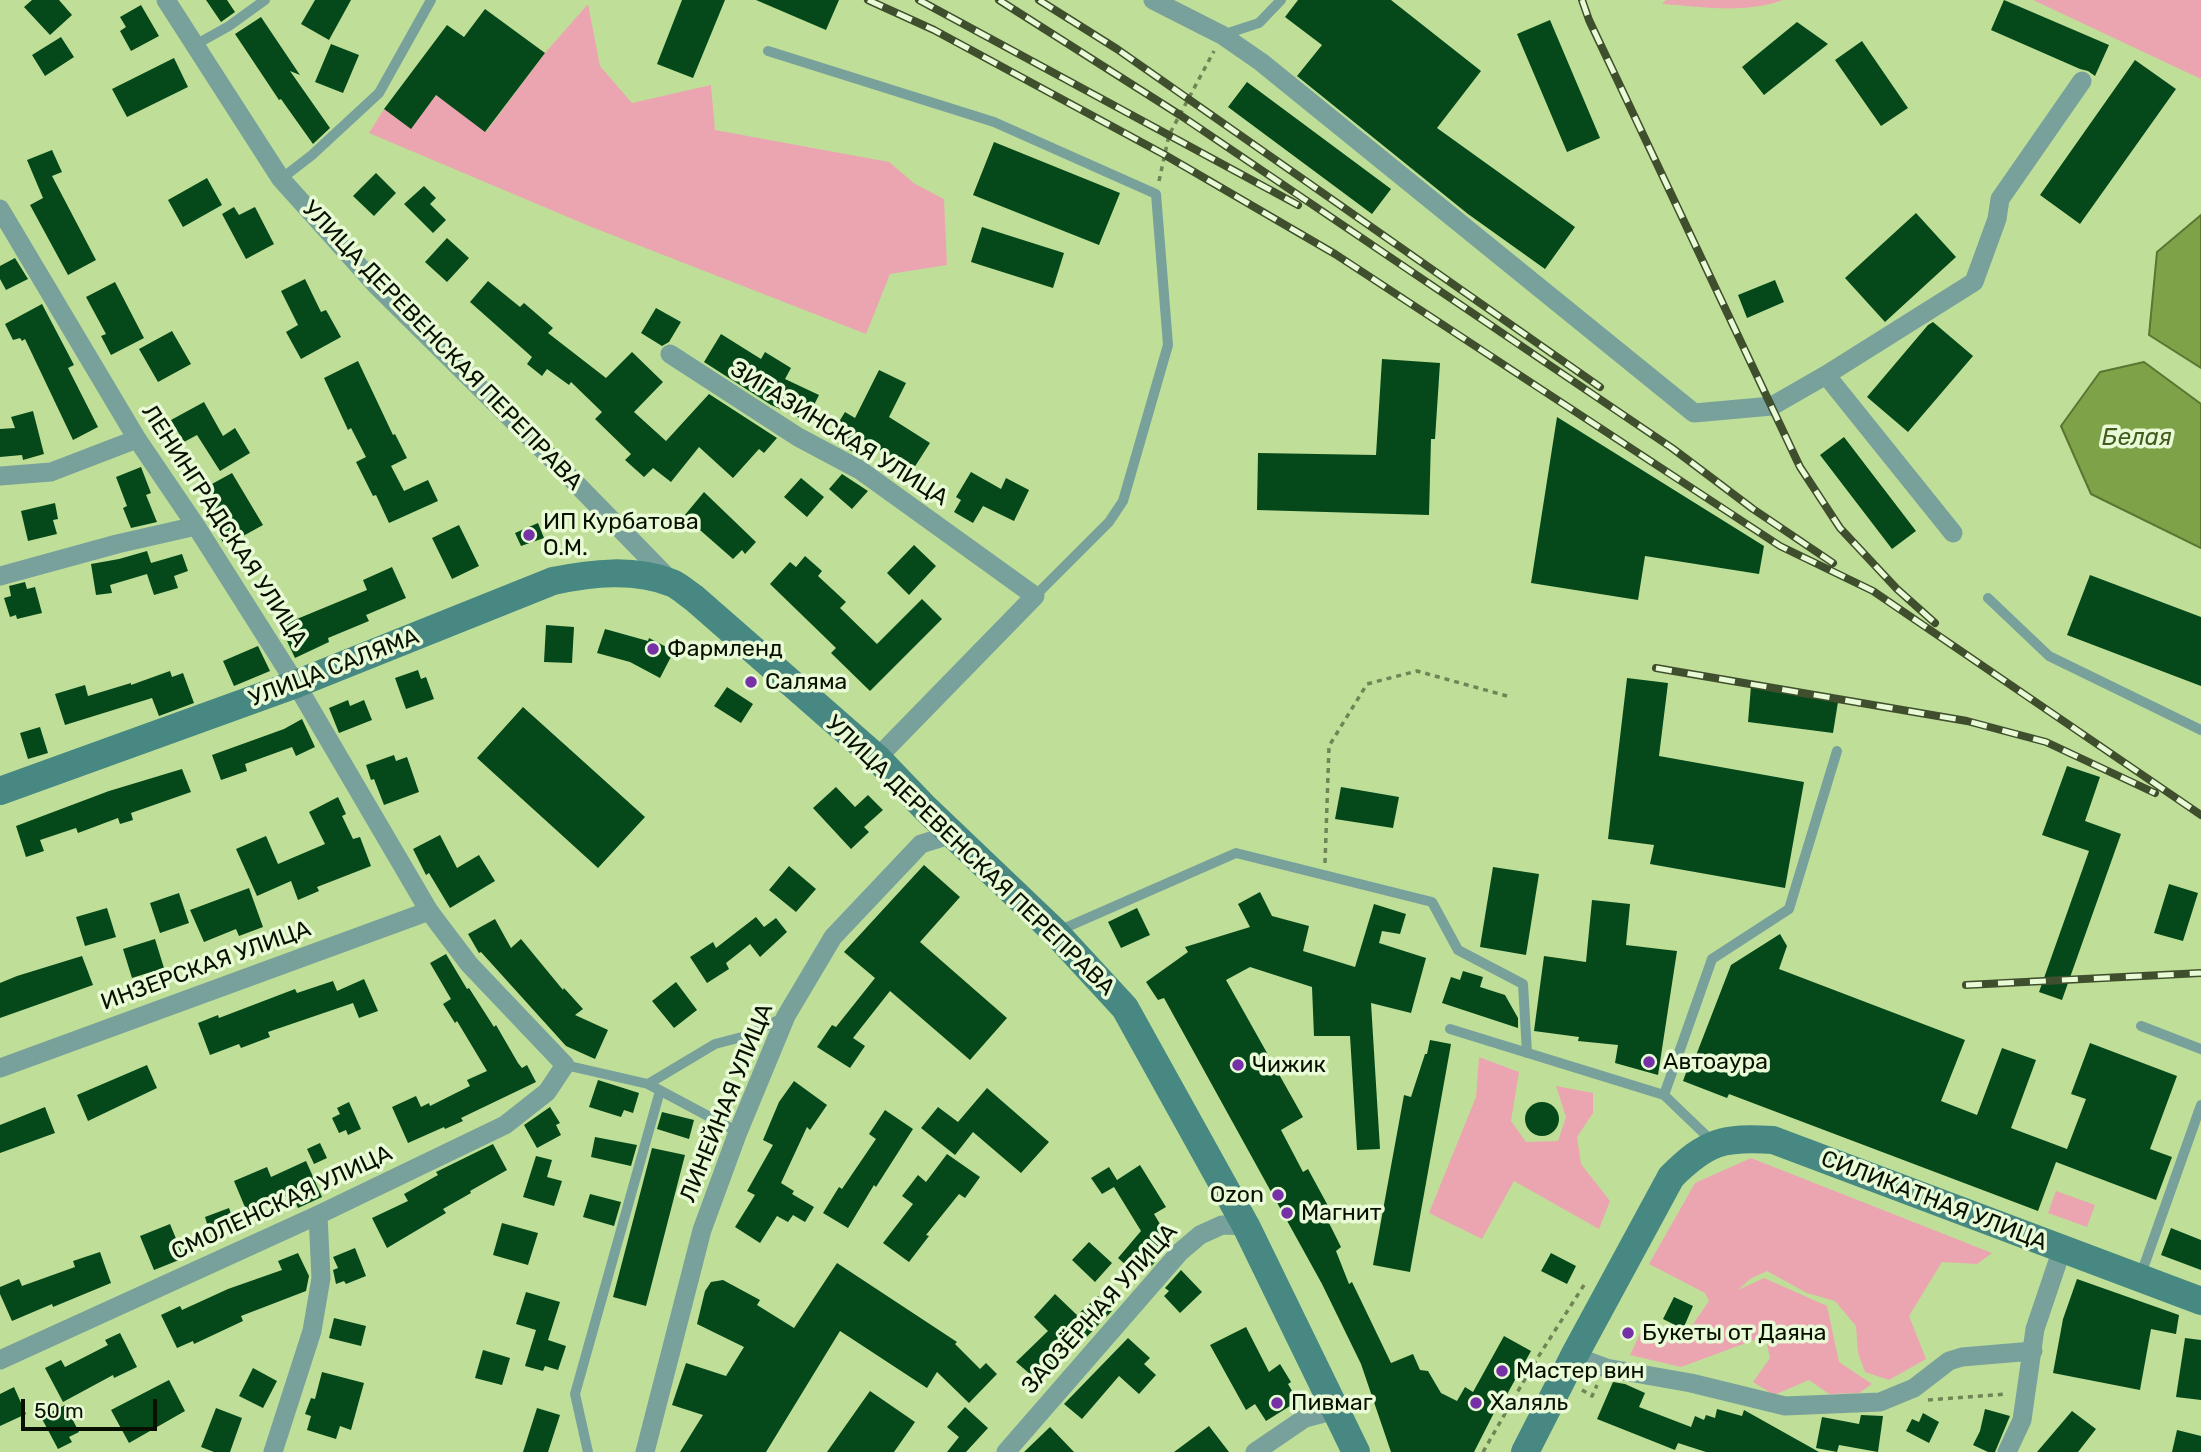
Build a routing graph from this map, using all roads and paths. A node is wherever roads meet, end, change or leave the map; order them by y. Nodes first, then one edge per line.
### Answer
1 (166, 0) edge
2 (265, 0) edge
3 (431, 0) edge
4 (1153, 0) edge
5 (1282, 0) edge
6 (1222, 35) junction
7 (195, 45) junction
8 (768, 51) dead end
9 (2082, 81) dead end
10 (281, 179) junction
11 (1156, 194) junction
12 (0, 209) edge
13 (6, 231) edge
14 (670, 355) dead end
15 (1826, 375) junction
16 (137, 439) junction
17 (0, 476) edge
18 (196, 526) junction
19 (1954, 533) dead end
20 (0, 576) edge
21 (672, 583) junction
22 (1035, 596) junction
23 (1988, 598) dead end
24 (296, 684) junction
25 (1507, 696) dead end
26 (2201, 730) edge
27 (1837, 751) dead end
28 (877, 758) junction
29 (0, 790) edge
30 (953, 834) junction
31 (1325, 875) junction
32 (429, 911) junction
33 (1055, 933) junction
34 (786, 1016) junction
35 (2141, 1026) dead end
36 (1450, 1029) dead end
37 (2201, 1049) edge
38 (1527, 1053) junction
39 (565, 1065) junction
40 (0, 1068) edge
41 (648, 1084) junction
42 (660, 1091) junction
43 (1664, 1095) junction
44 (2201, 1105) edge
45 (738, 1132) junction
46 (1714, 1143) junction
47 (318, 1215) junction
48 (1246, 1226) junction
49 (2062, 1249) junction
50 (2140, 1278) junction
51 (1584, 1285) dead end
52 (2201, 1301) edge
53 (2033, 1351) junction
54 (1574, 1356) junction
55 (0, 1360) edge
56 (1533, 1366) junction
57 (1545, 1371) dead end
58 (1577, 1387) dead end
59 (2028, 1392) junction
60 (1592, 1396) dead end
61 (1921, 1401) dead end
62 (1336, 1410) junction
63 (273, 1452) edge
64 (588, 1452) edge
65 (645, 1452) edge
66 (1006, 1452) edge
67 (1255, 1452) edge
68 (1356, 1452) edge
69 (1483, 1452) edge
70 (1525, 1452) edge
71 (2007, 1452) edge

1 - 7 street, УЛИЦА ДЕРЕВЕНСКАЯ ПЕРЕПРАВА
2 - 7 lane
3 - 10 lane
4 - 6 street
5 - 6 lane
6 - 11 path
6 - 15 street
7 - 10 street, УЛИЦА ДЕРЕВЕНСКАЯ ПЕРЕПРАВА
8 - 11 lane
9 - 15 street
10 - 21 street, УЛИЦА ДЕРЕВЕНСКАЯ ПЕРЕПРАВА
11 - 22 lane
12 - 13 street, ЛЕНИНГРАДСКАЯ УЛИЦА
13 - 16 street, ЛЕНИНГРАДСКАЯ УЛИЦА
14 - 22 street, ЗИГАЗИНСКАЯ УЛИЦА
15 - 19 street
16 - 17 street
16 - 18 street, ЛЕНИНГРАДСКАЯ УЛИЦА
18 - 20 street
18 - 24 street, ЛЕНИНГРАДСКАЯ УЛИЦА
21 - 24 street, УЛИЦА САЛЯМА
21 - 28 street, УЛИЦА ДЕРЕВЕНСКАЯ ПЕРЕПРАВА
22 - 28 street
23 - 26 lane
24 - 29 street, УЛИЦА САЛЯМА
24 - 32 street, ЛЕНИНГРАДСКАЯ УЛИЦА
25 - 31 path
27 - 43 lane
28 - 30 street, УЛИЦА ДЕРЕВЕНСКАЯ ПЕРЕПРАВА
30 - 33 street, УЛИЦА ДЕРЕВЕНСКАЯ ПЕРЕПРАВА
30 - 34 street, ЛИНЕЙНАЯ УЛИЦА
31 - 33 lane
31 - 38 lane
32 - 39 street, ЛЕНИНГРАДСКАЯ УЛИЦА
32 - 40 street, ИНЗЕРСКАЯ УЛИЦА
33 - 48 street, УЛИЦА ДЕРЕВЕНСКАЯ ПЕРЕПРАВА
34 - 41 lane
34 - 45 street, ЛИНЕЙНАЯ УЛИЦА
35 - 37 lane
36 - 38 lane
38 - 43 lane
39 - 41 lane
39 - 47 street, СМОЛЕНСКАЯ УЛИЦА
41 - 42 lane
42 - 45 lane
42 - 64 lane
43 - 46 lane
44 - 50 lane
45 - 65 street, ЛИНЕЙНАЯ УЛИЦА
46 - 49 street, СИЛИКАТНАЯ УЛИЦА
46 - 54 street, СИЛИКАТНАЯ УЛИЦА
47 - 55 street, СМОЛЕНСКАЯ УЛИЦА
47 - 63 street
48 - 62 street, УЛИЦА ДЕРЕВЕНСКАЯ ПЕРЕПРАВА
48 - 66 street, ЗАОЗЁРНАЯ УЛИЦА
49 - 50 street, СИЛИКАТНАЯ УЛИЦА
49 - 53 street
50 - 52 street, СИЛИКАТНАЯ УЛИЦА
51 - 56 path
53 - 54 street
53 - 59 street
54 - 70 street, СИЛИКАТНАЯ УЛИЦА
56 - 57 path
56 - 69 path
58 - 60 path
59 - 61 path
59 - 71 street
62 - 67 street
62 - 68 street, УЛИЦА ДЕРЕВЕНСКАЯ ПЕРЕПРАВА

